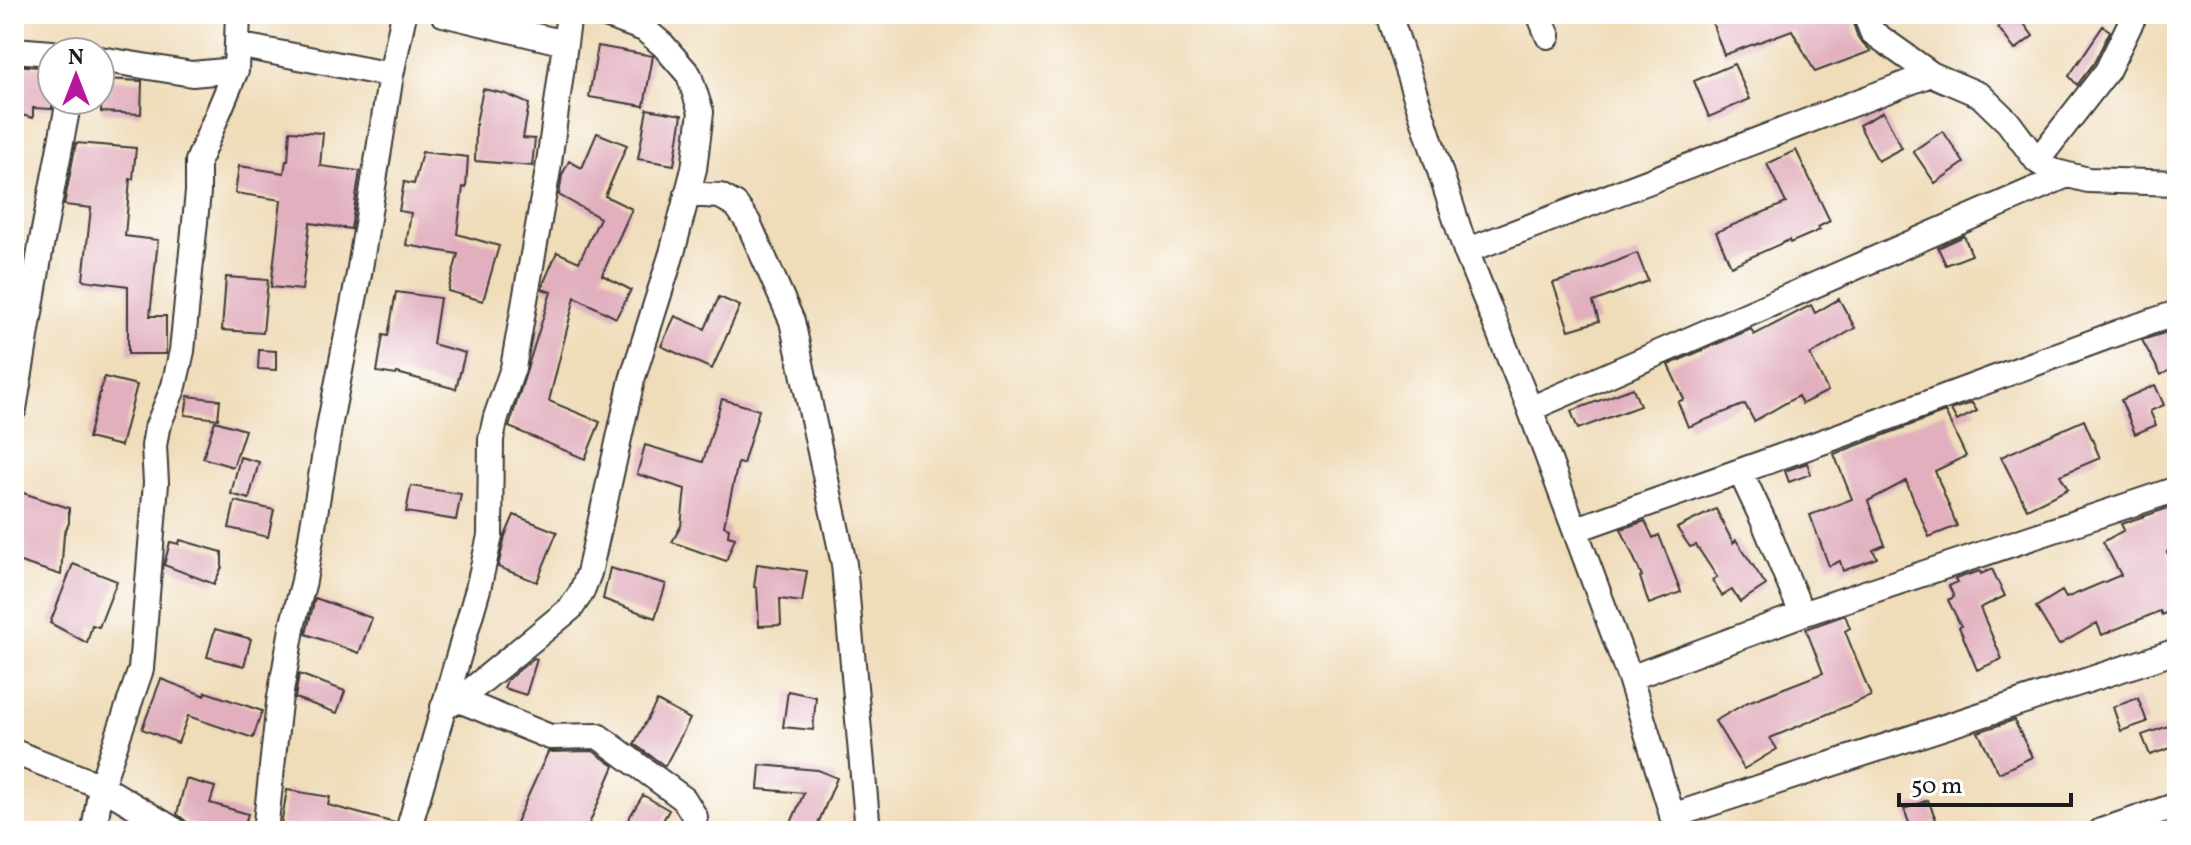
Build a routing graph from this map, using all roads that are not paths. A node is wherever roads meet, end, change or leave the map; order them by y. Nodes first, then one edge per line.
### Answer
1 (238, 14) edge
2 (404, 14) edge
3 (443, 14) edge
4 (569, 14) edge
5 (603, 14) edge
6 (1389, 14) edge
7 (1865, 14) edge
8 (2135, 14) edge
9 (565, 43) junction
10 (14, 50) edge
11 (36, 52) edge
12 (236, 58) junction
13 (116, 62) edge
14 (1931, 74) junction
15 (391, 75) junction
16 (66, 116) edge
17 (2037, 161) junction
18 (2065, 176) junction
19 (2177, 183) edge
20 (687, 194) junction
21 (1466, 251) junction
22 (2177, 313) edge
23 (14, 409) edge
24 (1530, 409) junction
25 (1740, 471) junction
26 (2177, 489) edge
27 (1577, 529) junction
28 (1802, 614) junction
29 (2177, 651) edge
30 (1630, 678) junction
31 (451, 703) junction
32 (14, 752) edge
33 (101, 786) junction
34 (2177, 805) edge
35 (1674, 824) edge
36 (94, 831) edge
37 (176, 831) edge
38 (265, 831) edge
39 (408, 831) edge
40 (691, 831) edge
41 (868, 831) edge
42 (2101, 831) edge

1 - 12 street
2 - 15 street
3 - 9 street
4 - 9 street
5 - 20 street
6 - 21 street
7 - 14 street
8 - 17 street
9 - 31 street
10 - 11 street
12 - 13 street
12 - 15 street
12 - 33 street
14 - 17 street
14 - 21 street
15 - 38 street
16 - 23 street
17 - 18 street
18 - 19 street
18 - 24 street
20 - 31 street
20 - 41 street
21 - 24 street
22 - 25 street
24 - 27 street
25 - 27 street
25 - 28 street
26 - 28 street
27 - 30 street
28 - 30 street
29 - 35 street
30 - 35 street
31 - 39 street
31 - 40 street
32 - 33 street
33 - 36 street
33 - 37 street
34 - 42 street

